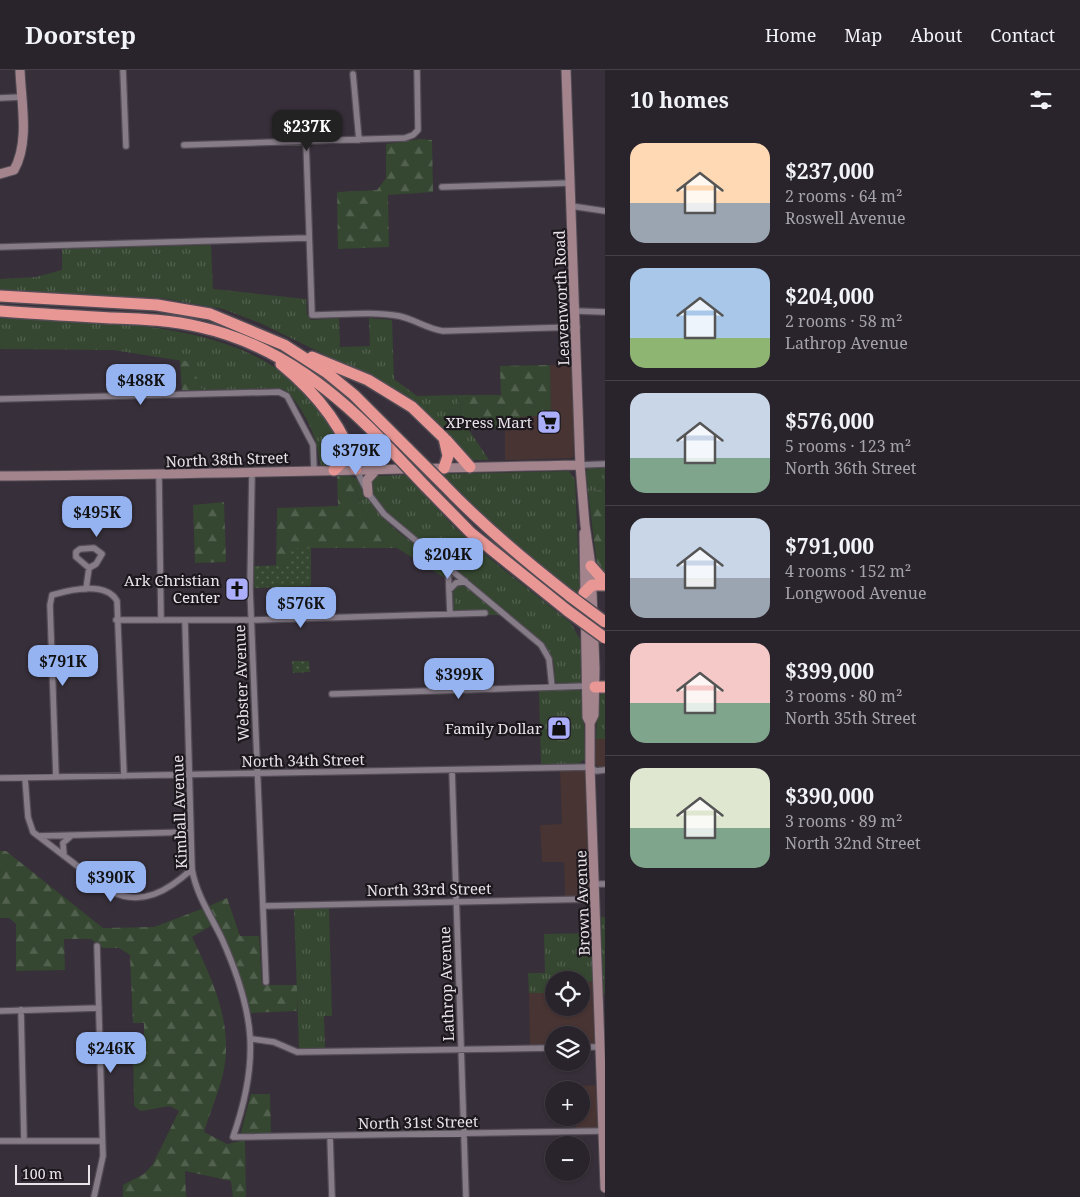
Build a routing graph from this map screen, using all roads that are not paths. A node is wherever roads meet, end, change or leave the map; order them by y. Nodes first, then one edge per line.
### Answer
1 (20, 70) edge
2 (123, 70) edge
3 (417, 70) edge
4 (566, 70) edge
5 (352, 74) dead end
6 (21, 97) junction
7 (0, 98) edge
8 (359, 140) junction
9 (306, 142) junction
10 (184, 145) dead end
11 (126, 146) dead end
12 (0, 174) edge
13 (570, 184) junction
14 (442, 187) dead end
15 (571, 206) junction
16 (605, 211) edge
17 (308, 238) junction
18 (0, 247) edge
19 (0, 296) edge
20 (576, 311) junction
21 (0, 312) edge
22 (605, 312) edge
23 (577, 327) junction
24 (284, 345) junction
25 (266, 352) junction
26 (0, 399) edge
27 (444, 438) junction
28 (348, 446) junction
29 (605, 464) edge
30 (580, 465) junction
31 (470, 467) junction
32 (444, 468) junction
33 (356, 469) junction
34 (377, 469) junction
35 (314, 470) junction
36 (334, 470) junction
37 (252, 473) junction
38 (159, 475) junction
39 (0, 476) edge
40 (368, 493) junction
41 (584, 525) junction
42 (448, 566) junction
43 (591, 566) junction
44 (89, 568) junction
45 (465, 581) junction
46 (605, 583) edge
47 (592, 584) junction
48 (86, 589) junction
49 (449, 590) junction
50 (584, 593) junction
51 (485, 613) dead end
52 (450, 614) junction
53 (116, 620) junction
54 (161, 620) junction
55 (251, 620) junction
56 (185, 621) junction
57 (605, 622) edge
58 (605, 638) edge
59 (552, 687) junction
60 (596, 687) edge
61 (332, 694) dead end
62 (590, 767) junction
63 (452, 770) junction
64 (605, 770) edge
65 (258, 773) junction
66 (190, 774) junction
67 (124, 776) junction
68 (0, 778) edge
69 (25, 778) junction
70 (56, 778) junction
71 (192, 832) junction
72 (39, 836) junction
73 (73, 836) junction
74 (66, 858) junction
75 (192, 869) junction
76 (595, 884) junction
77 (605, 884) edge
78 (596, 899) junction
79 (456, 901) junction
80 (263, 906) junction
81 (98, 946) dead end
82 (266, 982) dead end
83 (602, 998) edge
84 (99, 1008) junction
85 (22, 1010) junction
86 (0, 1011) edge
87 (252, 1039) junction
88 (600, 1047) junction
89 (545, 1048) edge
90 (590, 1048) edge
91 (461, 1050) junction
92 (603, 1131) junction
93 (464, 1134) junction
94 (330, 1136) junction
95 (233, 1137) joint
96 (24, 1140) junction
97 (0, 1141) edge
98 (102, 1141) junction
99 (604, 1153) edge
100 (605, 1188) edge
101 (94, 1197) edge
102 (332, 1197) edge
103 (466, 1197) edge

1 - 6 main road
2 - 11 street
3 - 8 street
4 - 13 main road, Leavenworth Road
5 - 8 street
6 - 7 street
6 - 12 main road
8 - 9 street
9 - 10 street
9 - 17 street
13 - 14 street
13 - 15 main road, Leavenworth Road
15 - 16 street
15 - 20 main road, Leavenworth Road
17 - 18 street
17 - 23 street
19 - 24 highway
20 - 22 street
20 - 23 main road, Leavenworth Road
21 - 25 highway
23 - 30 main road, Leavenworth Road
24 - 27 highway
24 - 57 highway, bridge
25 - 28 highway
25 - 58 highway, bridge
26 - 35 street
27 - 31 highway
27 - 32 highway
28 - 33 highway
28 - 36 highway
29 - 30 street, North 38th Street
30 - 31 main road, North 38th Street
30 - 41 main road, Leavenworth Road
31 - 32 main road, North 38th Street
32 - 34 main road, North 38th Street
33 - 34 main road, North 38th Street
33 - 36 main road, North 38th Street
33 - 40 street
34 - 40 main road
35 - 36 main road, North 38th Street
35 - 37 main road, North 38th Street
37 - 38 main road, North 38th Street
37 - 55 street, Webster Avenue
38 - 39 main road, North 38th Street
38 - 54 street
40 - 42 street
41 - 43 main road, Leavenworth Road
41 - 50 main road, Leavenworth Road
42 - 45 street
42 - 49 street
43 - 46 highway
43 - 47 main road, Leavenworth Road
44 - 44 street
44 - 48 street
45 - 49 street
45 - 59 street
46 - 47 highway
47 - 50 highway
47 - 60 main road, Leavenworth Road
48 - 53 street
48 - 70 street
49 - 52 street
50 - 60 main road, Leavenworth Road
51 - 52 street
52 - 55 street
53 - 54 street
53 - 67 street
54 - 56 street
55 - 56 street
55 - 65 street, Webster Avenue
56 - 66 street, Kimball Avenue
59 - 60 street
59 - 61 street
60 - 62 main road, Leavenworth Road
62 - 63 street, North 34th Street
62 - 64 street, North 34th Street
62 - 76 main road, Brown Avenue
63 - 65 street, North 34th Street
63 - 79 street, Lathrop Avenue
65 - 66 street, North 34th Street
65 - 80 street, Webster Avenue
66 - 67 street, North 34th Street
66 - 71 street, Kimball Avenue
67 - 70 street, North 34th Street
68 - 69 street, North 34th Street
69 - 70 street, North 34th Street
69 - 72 street
71 - 73 street
71 - 75 street, Kimball Avenue
72 - 73 street
72 - 74 street
73 - 74 street
74 - 75 street
75 - 87 street, Kimball Avenue
76 - 77 street
76 - 78 main road, Brown Avenue
78 - 79 street, North 33rd Street
78 - 83 main road, Brown Avenue
79 - 80 street, North 33rd Street
79 - 91 street, Lathrop Avenue
80 - 82 street, Webster Avenue
81 - 84 street
83 - 88 main road, Brown Avenue
84 - 85 street
84 - 98 street
85 - 86 street
85 - 96 street
87 - 91 street
87 - 95 street, Kimball Avenue
88 - 90 street
88 - 92 main road, Brown Avenue
89 - 91 street
91 - 93 street, Lathrop Avenue
92 - 93 street, North 31st Street
92 - 99 main road, Brown Avenue
93 - 94 street, North 31st Street
93 - 103 street, Lathrop Avenue
94 - 95 street, North 31st Street
94 - 102 street
96 - 97 street
96 - 98 street
98 - 101 street
99 - 100 main road, Brown Avenue

